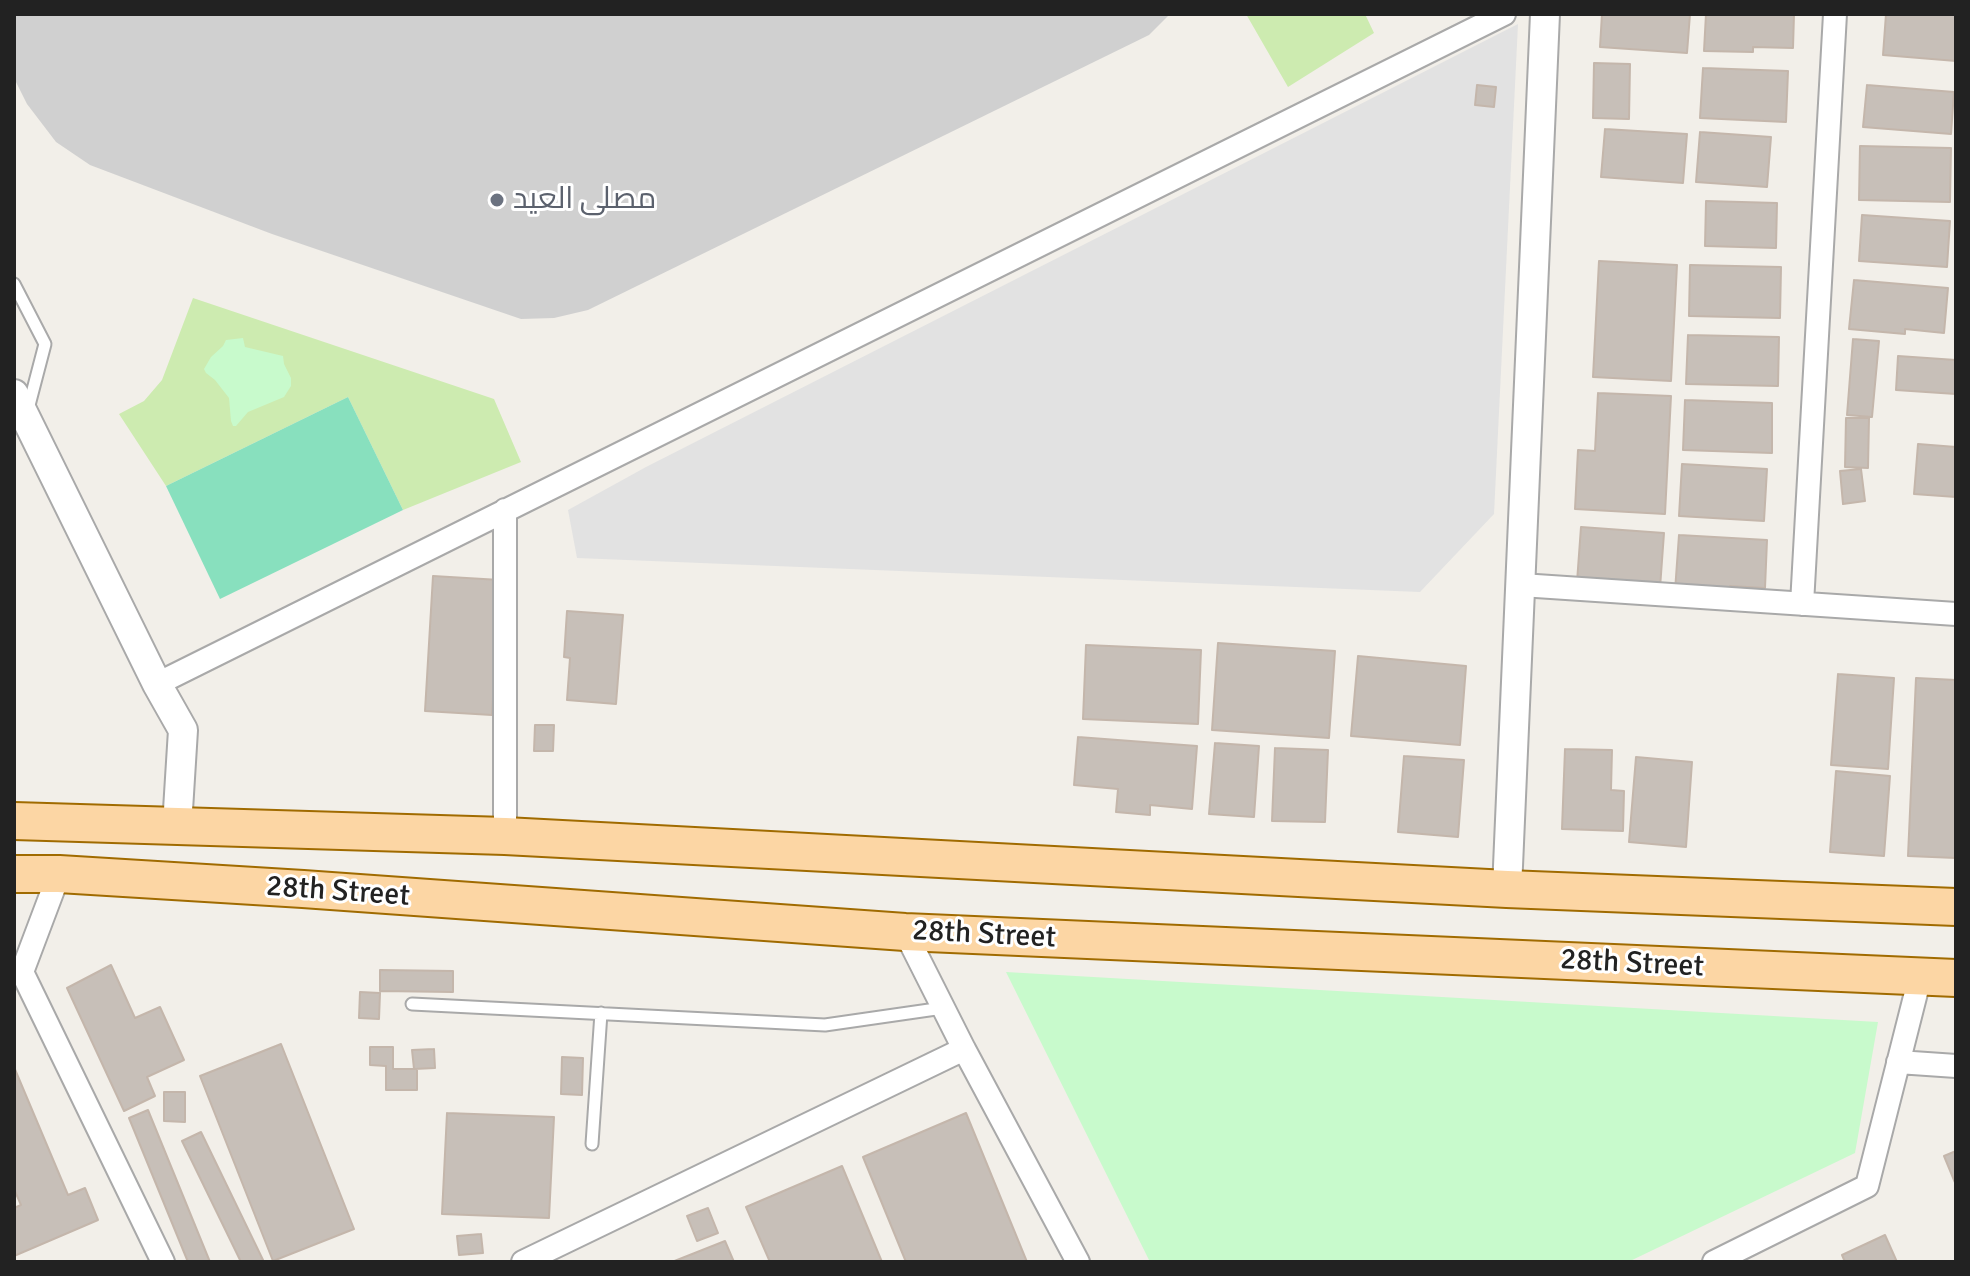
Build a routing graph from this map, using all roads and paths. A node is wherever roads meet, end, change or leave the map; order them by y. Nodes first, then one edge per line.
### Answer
1 (1504, 14) edge
2 (1545, 14) edge
3 (1835, 14) edge
4 (14, 284) edge
5 (18, 412) edge
6 (505, 510) junction
7 (1521, 585) junction
8 (1802, 604) junction
9 (1956, 614) edge
10 (157, 684) junction
11 (14, 821) edge
12 (177, 826) junction
13 (505, 836) junction
14 (14, 874) edge
15 (59, 874) junction
16 (1507, 889) junction
17 (1956, 907) edge
18 (905, 932) junction
19 (1920, 977) junction
20 (1956, 978) edge
21 (412, 1004) dead end
22 (944, 1008) junction
23 (601, 1013) junction
24 (964, 1049) junction
25 (1898, 1062) junction
26 (1956, 1066) edge
27 (592, 1144) dead end
28 (163, 1262) edge
29 (523, 1262) edge
30 (1078, 1262) edge
31 (1714, 1262) edge

1 - 6 street
2 - 7 street
3 - 8 street
4 - 5 lane
5 - 10 street
6 - 10 street
6 - 13 street
7 - 8 street
7 - 16 street
8 - 9 street
10 - 12 street
11 - 12 main road, 28th Street
12 - 13 main road, 28th Street
13 - 16 main road, 28th Street
14 - 15 main road, 28th Street
15 - 18 main road, 28th Street
15 - 28 street
16 - 17 main road, 28th Street
18 - 19 main road, 28th Street
18 - 22 street
19 - 20 main road, 28th Street
19 - 25 street
21 - 23 lane
22 - 23 lane
22 - 24 street
23 - 27 lane
24 - 29 street
24 - 30 street
25 - 26 street
25 - 31 street

